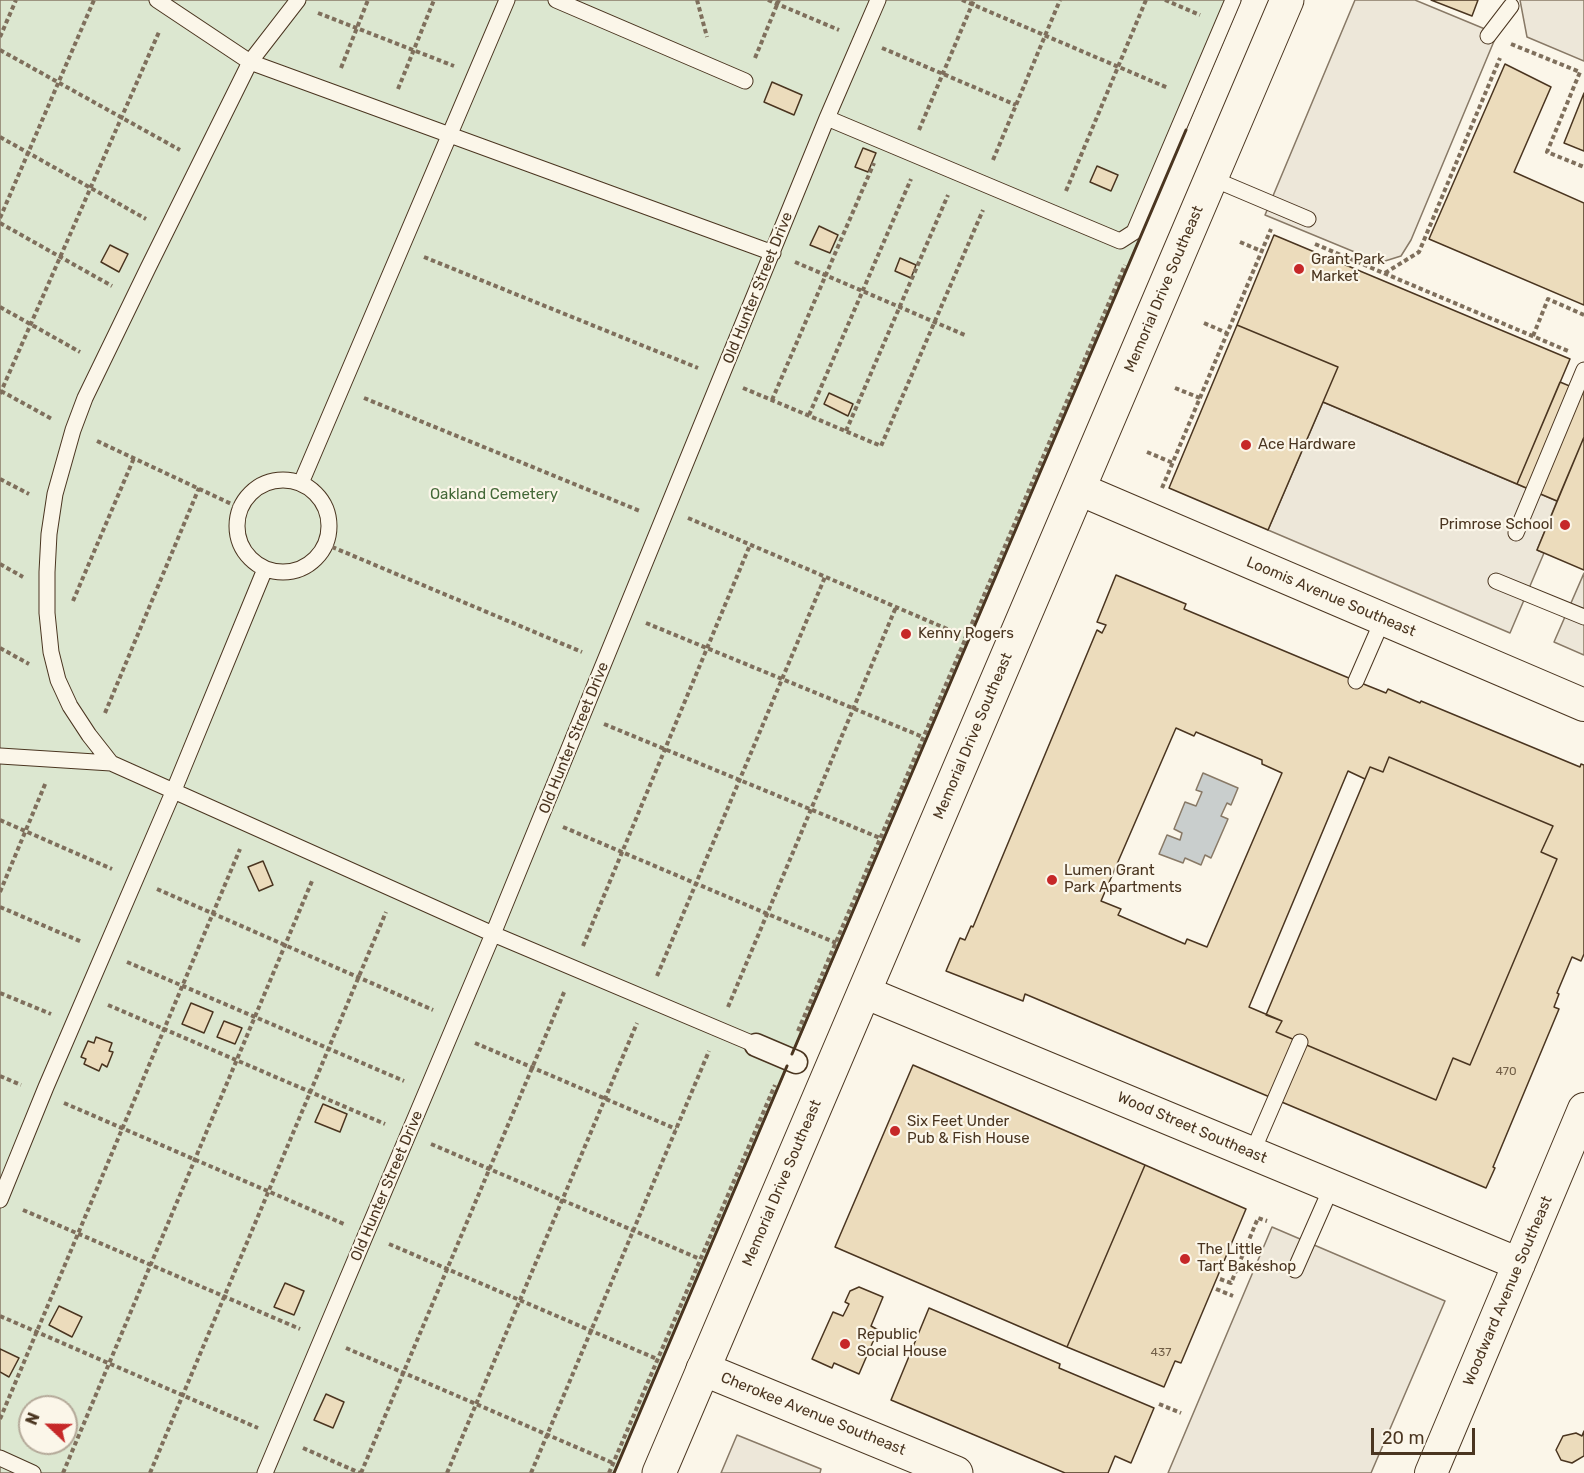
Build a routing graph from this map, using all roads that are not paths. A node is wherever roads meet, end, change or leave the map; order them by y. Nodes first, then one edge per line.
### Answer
1 (507, 0) edge
2 (556, 0) edge
3 (878, 0) edge
4 (1233, 0) edge
5 (1287, 0) edge
6 (297, 2) edge
7 (163, 4) edge
8 (1511, 6) dead end
9 (1488, 36) dead end
10 (250, 62) junction
11 (745, 81) road end
12 (827, 118) junction
13 (450, 134) junction
14 (1211, 178) junction
15 (1308, 219) dead end
16 (773, 253) junction
17 (1584, 370) edge
18 (301, 483) junction
19 (1079, 489) junction
20 (1516, 533) dead end
21 (265, 569) junction
22 (1496, 581) dead end
23 (1584, 617) edge
24 (1383, 619) junction
25 (1356, 681) dead end
26 (1584, 705) edge
27 (0, 756) edge
28 (111, 763) junction
29 (174, 790) junction
30 (494, 934) junction
31 (864, 992) junction
32 (1300, 1042) dead end
33 (756, 1045) joint
34 (791, 1060) road end
35 (1584, 1109) edge
36 (1252, 1153) junction
37 (1332, 1186) junction
38 (0, 1200) edge
39 (1519, 1264) junction
40 (1295, 1270) dead end
41 (703, 1370) junction
42 (0, 1458) edge
43 (944, 1471) edge
44 (33, 1473) edge
45 (265, 1473) edge
46 (659, 1473) edge
47 (1431, 1473) edge

1 - 13 lane
2 - 11 lane
3 - 12 lane, Old Hunter Street Drive
4 - 12 lane
5 - 14 main road, Memorial Drive Southeast
6 - 10 lane
7 - 10 lane
8 - 9 lane
10 - 13 lane
10 - 28 lane
12 - 16 lane, Old Hunter Street Drive
13 - 16 lane
13 - 18 lane
14 - 15 lane
14 - 19 main road, Memorial Drive Southeast
16 - 30 lane, Old Hunter Street Drive
17 - 20 lane
18 - 21 lane
18 - 21 lane
19 - 24 street, Loomis Avenue Southeast
19 - 31 main road, Memorial Drive Southeast
21 - 29 lane
22 - 23 lane
24 - 25 lane
24 - 26 street, Loomis Avenue Southeast
27 - 28 lane
28 - 29 lane
29 - 30 lane
29 - 38 lane
30 - 33 lane
30 - 45 lane, Old Hunter Street Drive
31 - 36 street, Wood Street Southeast
31 - 41 main road, Memorial Drive Southeast
32 - 36 lane
33 - 34 street
35 - 39 street, Woodward Avenue Southeast
36 - 37 street, Wood Street Southeast
37 - 39 street, Wood Street Southeast
37 - 40 lane
39 - 47 street, Woodward Avenue Southeast
41 - 43 main road, Cherokee Avenue Southeast
41 - 46 main road, Memorial Drive Southeast
42 - 44 lane

